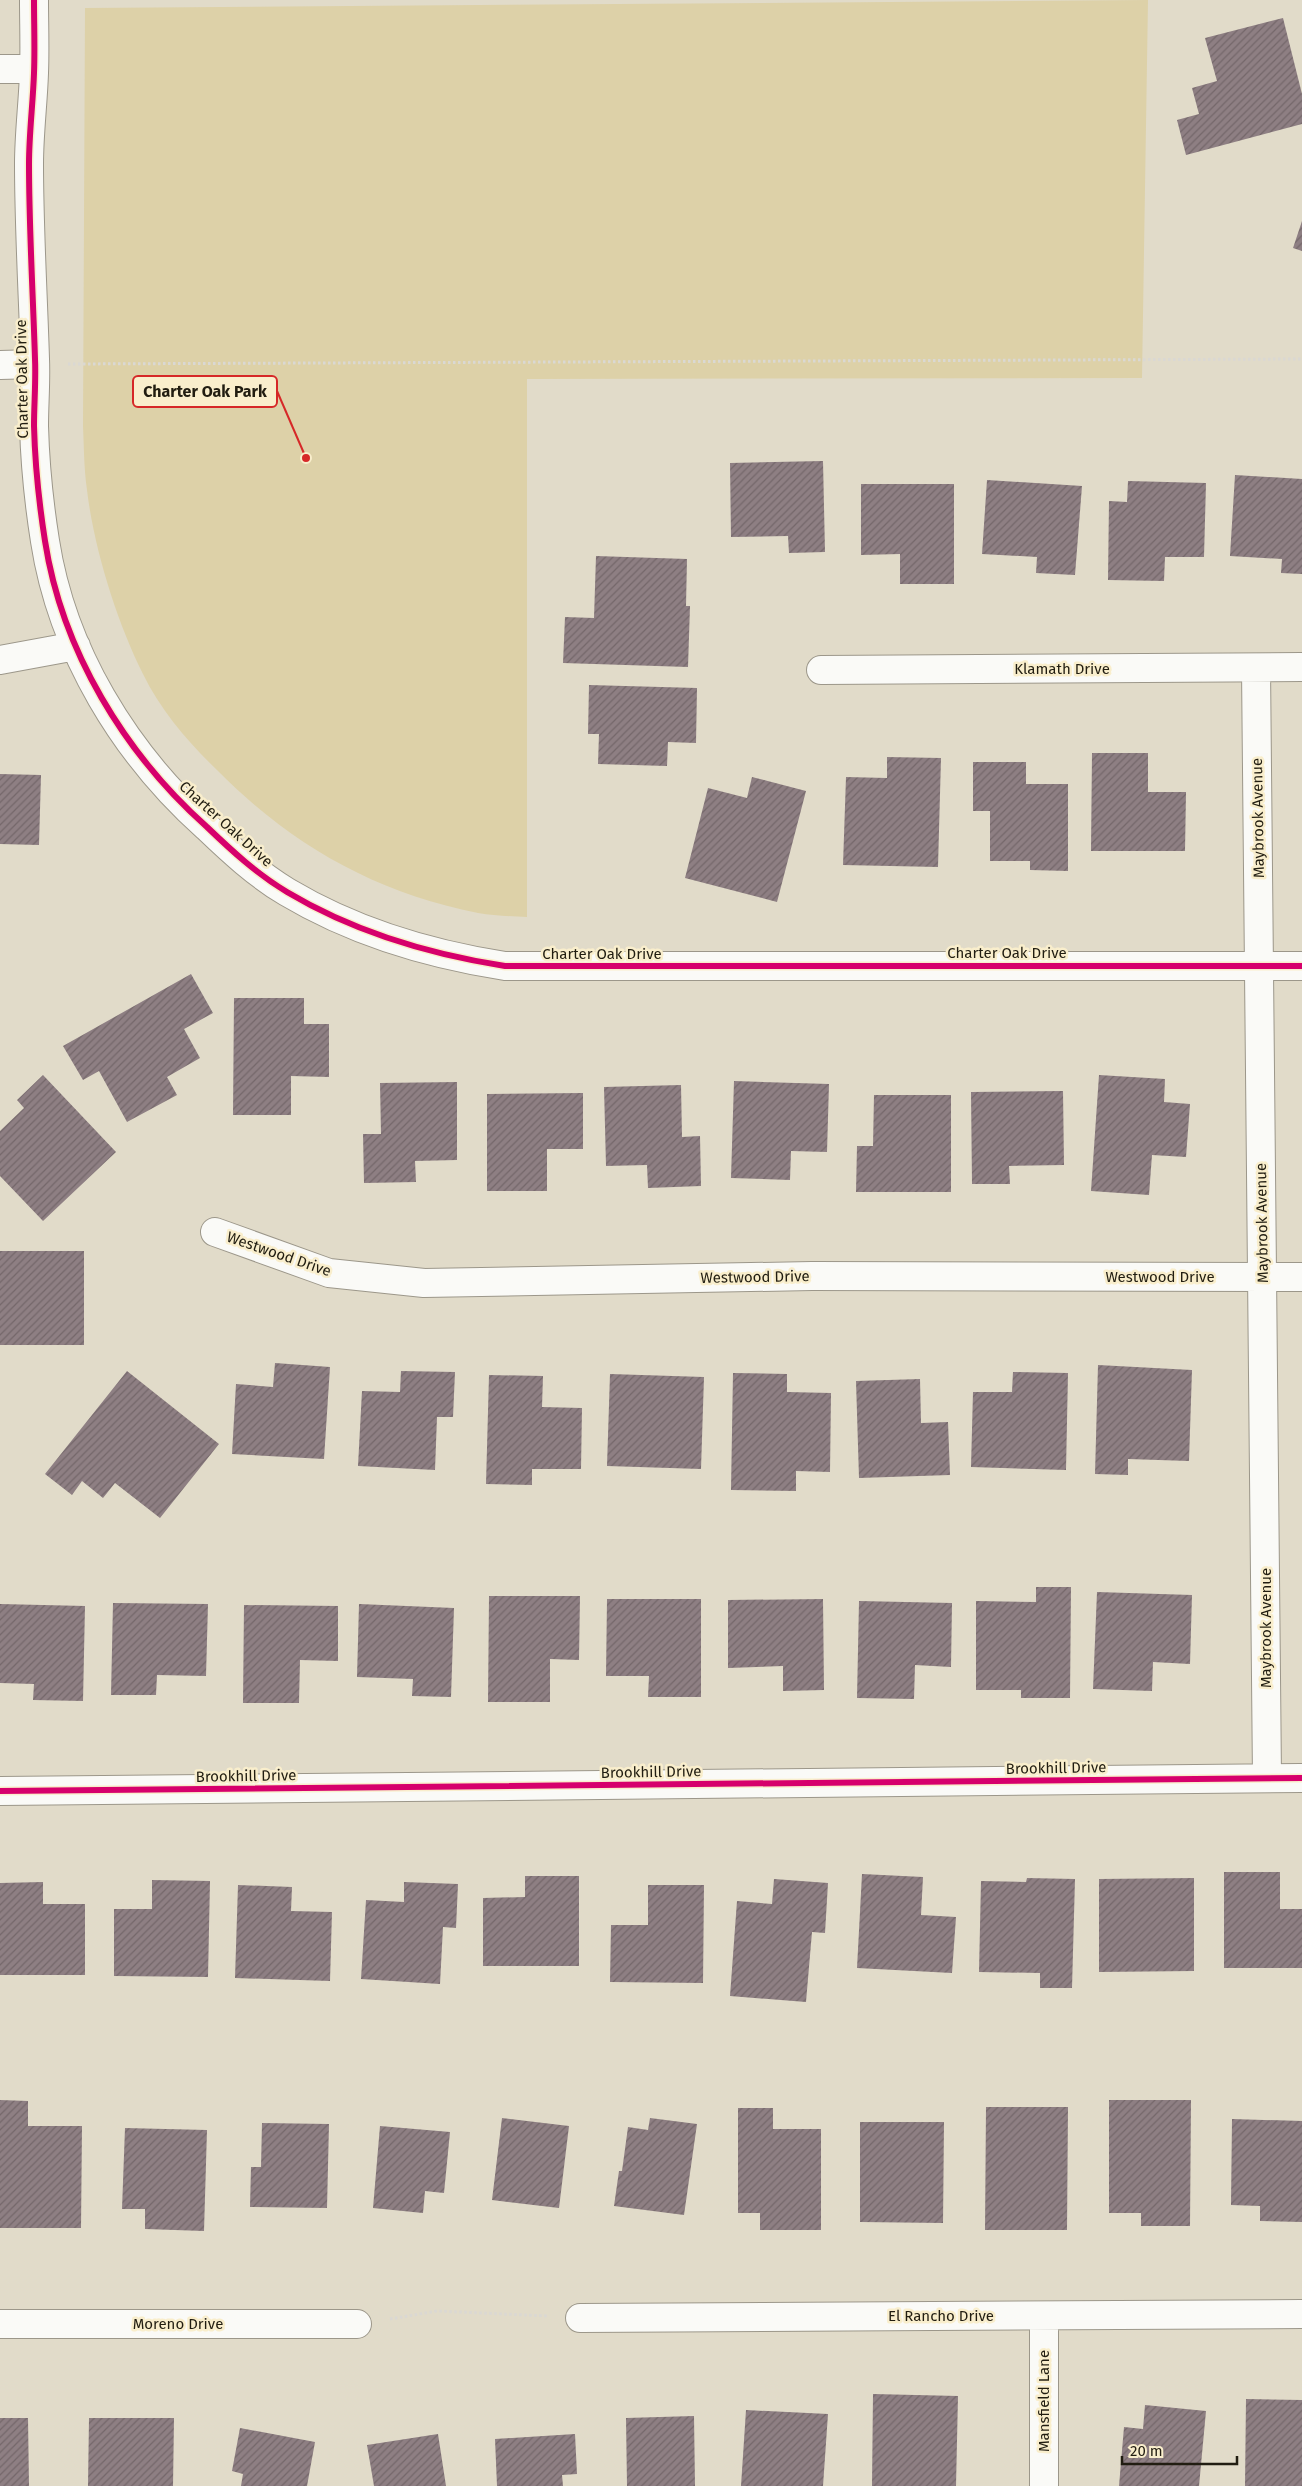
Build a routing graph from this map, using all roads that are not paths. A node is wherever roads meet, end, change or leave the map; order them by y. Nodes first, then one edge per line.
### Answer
1 (34, 0) edge
2 (0, 69) edge
3 (34, 69) junction
4 (0, 364) edge
5 (35, 364) junction
6 (76, 646) junction
7 (0, 660) edge
8 (1302, 667) edge
9 (1256, 668) junction
10 (821, 670) dead end
11 (1260, 966) junction
12 (1302, 966) edge
13 (215, 1232) dead end
14 (1263, 1277) junction
15 (1302, 1277) edge
16 (1267, 1778) junction
17 (1302, 1778) edge
18 (0, 1791) edge
19 (1302, 2314) edge
20 (1044, 2316) junction
21 (580, 2318) road end
22 (0, 2324) edge
23 (357, 2324) road end
24 (1044, 2486) edge

1 - 3 street, Charter Oak Drive
2 - 3 street
3 - 5 street, Charter Oak Drive
4 - 5 street
5 - 6 street, Charter Oak Drive
6 - 7 street
6 - 11 street, Charter Oak Drive
8 - 9 street, Klamath Drive
9 - 10 street, Klamath Drive
9 - 11 street, Maybrook Avenue
11 - 12 street, Charter Oak Drive
11 - 14 street, Maybrook Avenue
13 - 14 street, Westwood Drive
14 - 15 street, Westwood Drive
14 - 16 street, Maybrook Avenue
16 - 17 street, Brookhill Drive
16 - 18 street, Brookhill Drive
19 - 20 street, El Rancho Drive
20 - 21 street, El Rancho Drive
20 - 24 street, Mansfield Lane
22 - 23 street, Moreno Drive

